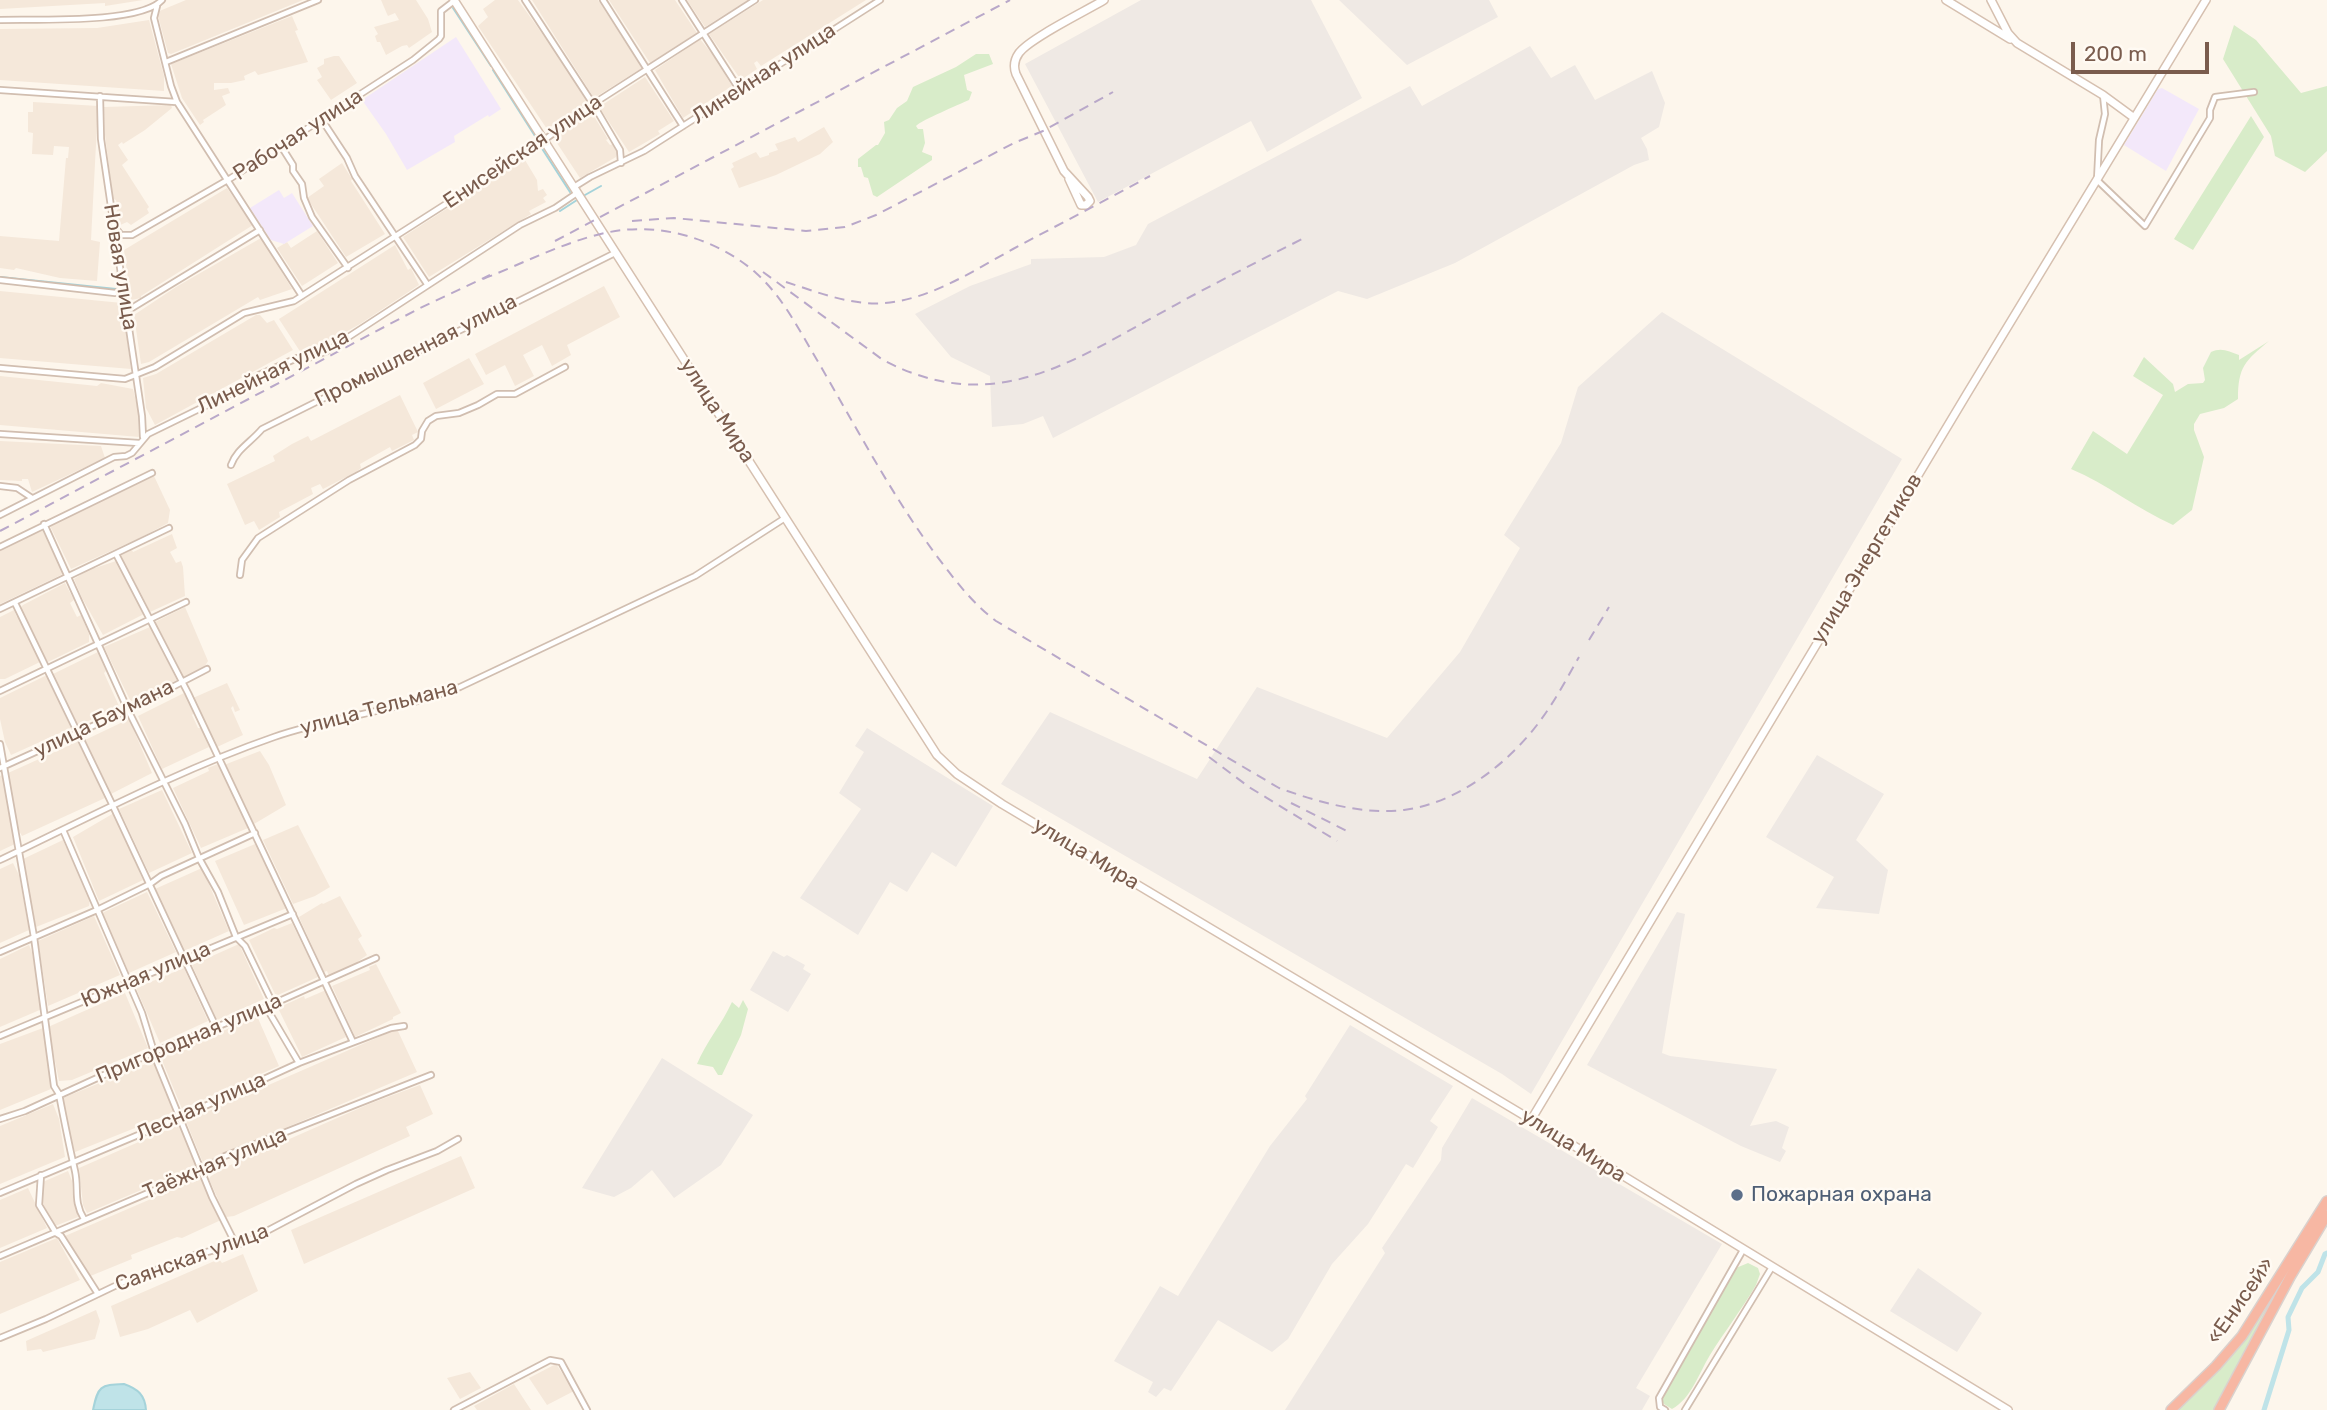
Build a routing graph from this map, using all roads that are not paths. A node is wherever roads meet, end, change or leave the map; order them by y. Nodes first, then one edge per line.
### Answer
1 (162, 0) edge
2 (318, 0) edge
3 (455, 0) edge
4 (525, 0) edge
5 (603, 0) edge
6 (682, 0) edge
7 (755, 0) edge
8 (880, 0) edge
9 (1104, 0) edge
10 (1946, 0) edge
11 (1991, 0) edge
12 (2206, 0) edge
13 (157, 6) junction
14 (435, 7) dead end
15 (441, 11) junction
16 (0, 20) edge
17 (703, 32) junction
18 (2017, 43) junction
19 (166, 61) junction
20 (647, 69) junction
21 (171, 86) junction
22 (739, 89) junction
23 (0, 90) edge
24 (2254, 92) dead end
25 (100, 96) junction
26 (2103, 96) junction
27 (161, 100) junction
28 (177, 102) junction
29 (593, 104) junction
30 (2133, 117) junction
31 (322, 120) junction
32 (683, 126) junction
33 (543, 140) junction
34 (281, 146) junction
35 (621, 163) junction
36 (227, 178) junction
37 (1069, 179) dead end
38 (2097, 180) junction
39 (575, 190) junction
40 (114, 226) junction
41 (261, 230) junction
42 (395, 237) junction
43 (615, 253) junction
44 (348, 268) junction
45 (0, 280) edge
46 (427, 284) junction
47 (124, 289) junction
48 (302, 296) junction
49 (127, 311) junction
50 (565, 367) dead end
51 (0, 368) edge
52 (136, 375) junction
53 (0, 434) edge
54 (143, 438) junction
55 (139, 443) junction
56 (231, 465) dead end
57 (152, 473) dead end
58 (0, 486) edge
59 (32, 498) junction
60 (0, 514) edge
61 (786, 517) junction
62 (44, 524) junction
63 (169, 528) dead end
64 (0, 547) edge
65 (116, 554) junction
66 (240, 575) dead end
67 (69, 577) junction
68 (186, 602) dead end
69 (15, 603) junction
70 (0, 609) edge
71 (149, 619) junction
72 (98, 645) junction
73 (47, 669) junction
74 (207, 669) dead end
75 (181, 683) junction
76 (0, 691) edge
77 (128, 710) junction
78 (77, 733) junction
79 (0, 744) edge
80 (218, 760) junction
81 (2, 767) edge
82 (164, 782) junction
83 (113, 806) junction
84 (63, 830) junction
85 (255, 833) junction
86 (20, 851) junction
87 (199, 858) junction
88 (0, 860) edge
89 (150, 884) junction
90 (97, 910) junction
91 (293, 914) junction
92 (34, 937) junction
93 (236, 937) junction
94 (0, 951) edge
95 (184, 958) junction
96 (376, 958) dead end
97 (326, 981) junction
98 (127, 983) junction
99 (270, 1005) junction
100 (46, 1017) junction
101 (404, 1026) dead end
102 (216, 1027) junction
103 (0, 1036) edge
104 (353, 1042) junction
105 (154, 1052) junction
106 (299, 1063) junction
107 (430, 1075) dead end
108 (59, 1094) junction
109 (181, 1118) junction
110 (0, 1119) edge
111 (1531, 1120) junction
112 (458, 1139) dead end
113 (72, 1163) junction
114 (202, 1170) junction
115 (41, 1175) junction
116 (0, 1193) edge
117 (2327, 1202) edge
118 (2327, 1215) edge
119 (85, 1219) junction
120 (55, 1233) junction
121 (236, 1245) junction
122 (1743, 1250) junction
123 (0, 1256) edge
124 (1772, 1267) junction
125 (98, 1294) junction
126 (0, 1338) edge
127 (1684, 1409) edge
128 (454, 1410) edge
129 (587, 1410) edge
130 (1665, 1410) edge
131 (2008, 1410) edge
132 (2171, 1410) edge
133 (2219, 1410) edge

1 - 13 street
2 - 19 street
3 - 15 street
3 - 33 main road, улица Мира
4 - 29 street
5 - 20 street
6 - 17 street
7 - 17 street, Енисейская улица
8 - 22 street, Линейная улица
9 - 37 main road
10 - 18 main road
11 - 18 main road
12 - 30 main road, улица Энергетиков
13 - 16 street
13 - 19 street
14 - 15 street
15 - 31 street, Рабочая улица
17 - 20 street, Енисейская улица
17 - 22 street
18 - 26 main road
19 - 21 street
20 - 29 street, Енисейская улица
20 - 32 street
21 - 27 street
21 - 28 street
22 - 32 street, Линейная улица
23 - 25 street
24 - 38 street
25 - 27 street
25 - 40 street, Новая улица
26 - 30 main road
26 - 38 street
27 - 28 street
28 - 36 street
29 - 33 street, Енисейская улица
29 - 35 street
30 - 38 main road, улица Энергетиков
31 - 34 street, Рабочая улица
31 - 42 street
32 - 35 street, Линейная улица
33 - 39 main road, улица Мира
33 - 42 street, Енисейская улица
34 - 36 street, Рабочая улица
34 - 44 street
35 - 39 street, Линейная улица
36 - 40 street, Рабочая улица
36 - 41 street
38 - 111 main road, улица Энергетиков
39 - 43 main road, улица Мира
39 - 46 street, Линейная улица
40 - 47 street, Новая улица
41 - 48 street
41 - 49 street
42 - 44 street, Енисейская улица
42 - 46 street
43 - 56 street, Промышленная улица
43 - 61 main road, улица Мира
44 - 48 street, Енисейская улица
45 - 47 street
46 - 54 street, Линейная улица
47 - 49 street, Новая улица
48 - 52 street, Енисейская улица
49 - 52 street, Новая улица
50 - 66 street
51 - 52 street
52 - 54 street, Новая улица
53 - 55 street
54 - 55 street, Линейная улица
55 - 59 street, Линейная улица
57 - 62 street
58 - 59 street
59 - 60 street, Линейная улица
61 - 80 street, улица Тельмана
61 - 111 main road, улица Мира
62 - 64 street
62 - 67 street
63 - 65 street
65 - 67 street
65 - 71 street
67 - 69 street
67 - 72 street
68 - 71 street
69 - 70 street
69 - 73 street
71 - 72 street
71 - 75 street
72 - 73 street
72 - 77 street
73 - 76 street
73 - 78 street
74 - 75 street, улица Баумана
75 - 77 street, улица Баумана
75 - 80 street
77 - 78 street, улица Баумана
77 - 82 street
78 - 81 street, улица Баумана
78 - 83 street
79 - 81 street
80 - 82 street, улица Тельмана
80 - 85 street
81 - 86 street
82 - 83 street, улица Тельмана
82 - 87 street
83 - 84 street, улица Тельмана
83 - 89 street
84 - 86 street, улица Тельмана
84 - 90 street
85 - 87 street
85 - 91 street
86 - 88 street, улица Тельмана
86 - 92 street
87 - 89 street
87 - 93 street
89 - 90 street
89 - 95 street
90 - 92 street
90 - 98 street
91 - 93 street, Южная улица
91 - 97 street
92 - 94 street
92 - 100 street
93 - 95 street, Южная улица
93 - 99 street
95 - 98 street, Южная улица
95 - 102 street
96 - 97 street, Пригородная улица
97 - 99 street, Пригородная улица
97 - 104 street
98 - 100 street, Южная улица
98 - 105 street
99 - 102 street, Пригородная улица
99 - 106 street
100 - 103 street, Южная улица
100 - 108 street
101 - 104 street, Лесная улица
102 - 105 street, Пригородная улица
104 - 106 street, Лесная улица
105 - 108 street, Пригородная улица
105 - 109 street
106 - 109 street, Лесная улица
107 - 114 street, Таёжная улица
108 - 110 street, Пригородная улица
108 - 113 street
109 - 113 street, Лесная улица
109 - 114 street
111 - 122 main road, улица Мира
112 - 121 street, Саянская улица
113 - 115 street, Лесная улица
113 - 119 street
114 - 119 street, Таёжная улица
114 - 121 street
115 - 116 street, Лесная улица
115 - 120 street
117 - 132 highway, «Енисей»
118 - 133 highway, «Енисей»
119 - 120 street, Таёжная улица
120 - 123 street, Таёжная улица
120 - 125 street
121 - 125 street, Саянская улица
122 - 124 main road, улица Мира
122 - 130 street
124 - 127 street
124 - 131 main road, улица Мира
125 - 126 street, Саянская улица
128 - 129 street

